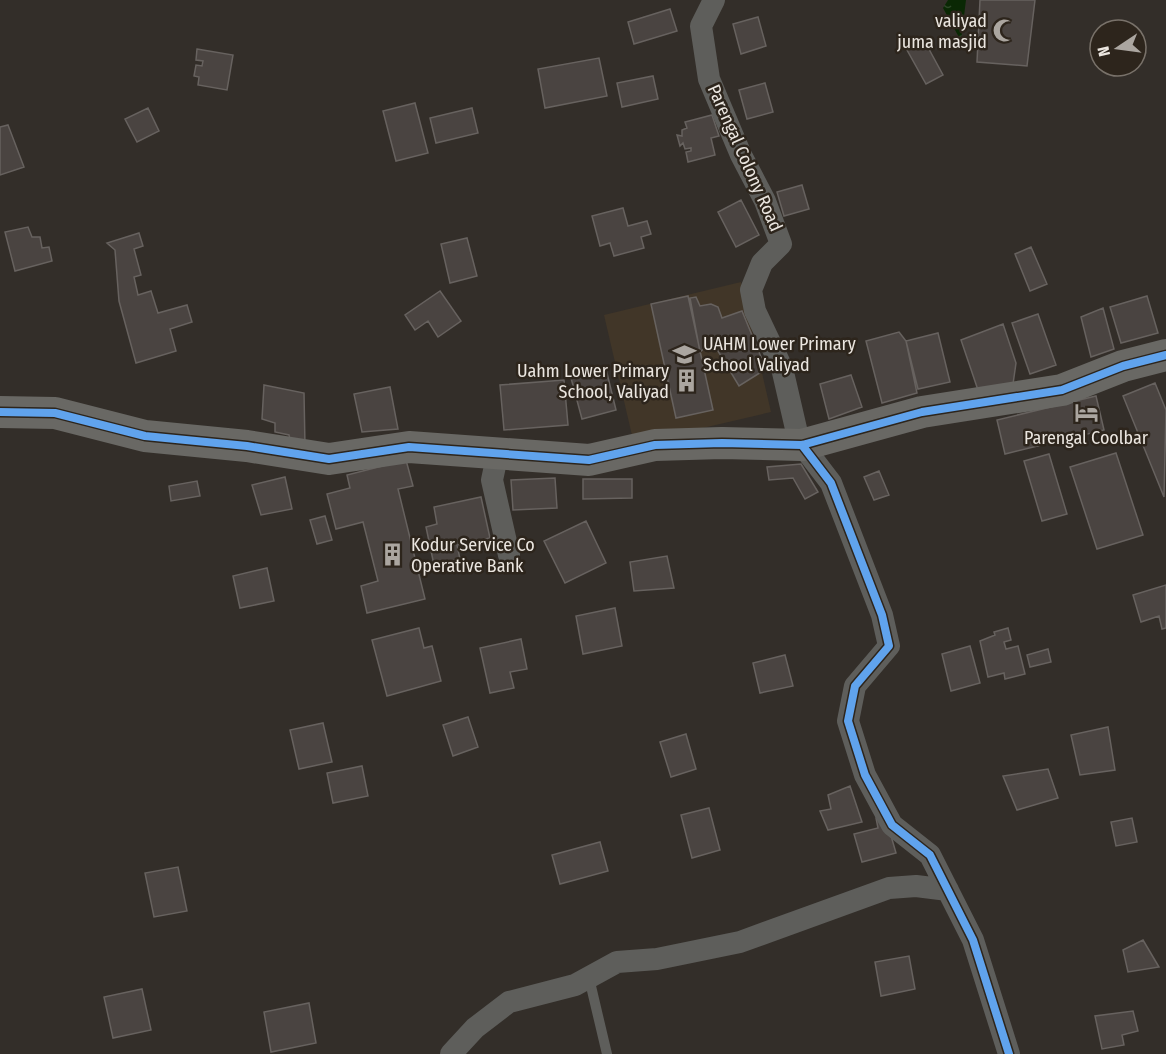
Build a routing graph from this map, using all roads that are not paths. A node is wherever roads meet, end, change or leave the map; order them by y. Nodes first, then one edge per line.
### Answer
1 (714, 0) edge
2 (1166, 355) edge
3 (0, 412) edge
4 (801, 445) junction
5 (498, 452) junction
6 (509, 555) dead end
7 (948, 890) junction
8 (586, 979) junction
9 (451, 1054) edge
10 (607, 1054) edge
11 (1009, 1054) edge

1 - 4 street, Parengal Colony Road
2 - 4 street
3 - 5 street
4 - 5 street
4 - 7 street
5 - 6 street
7 - 8 street
7 - 11 street
8 - 9 street
8 - 10 lane

